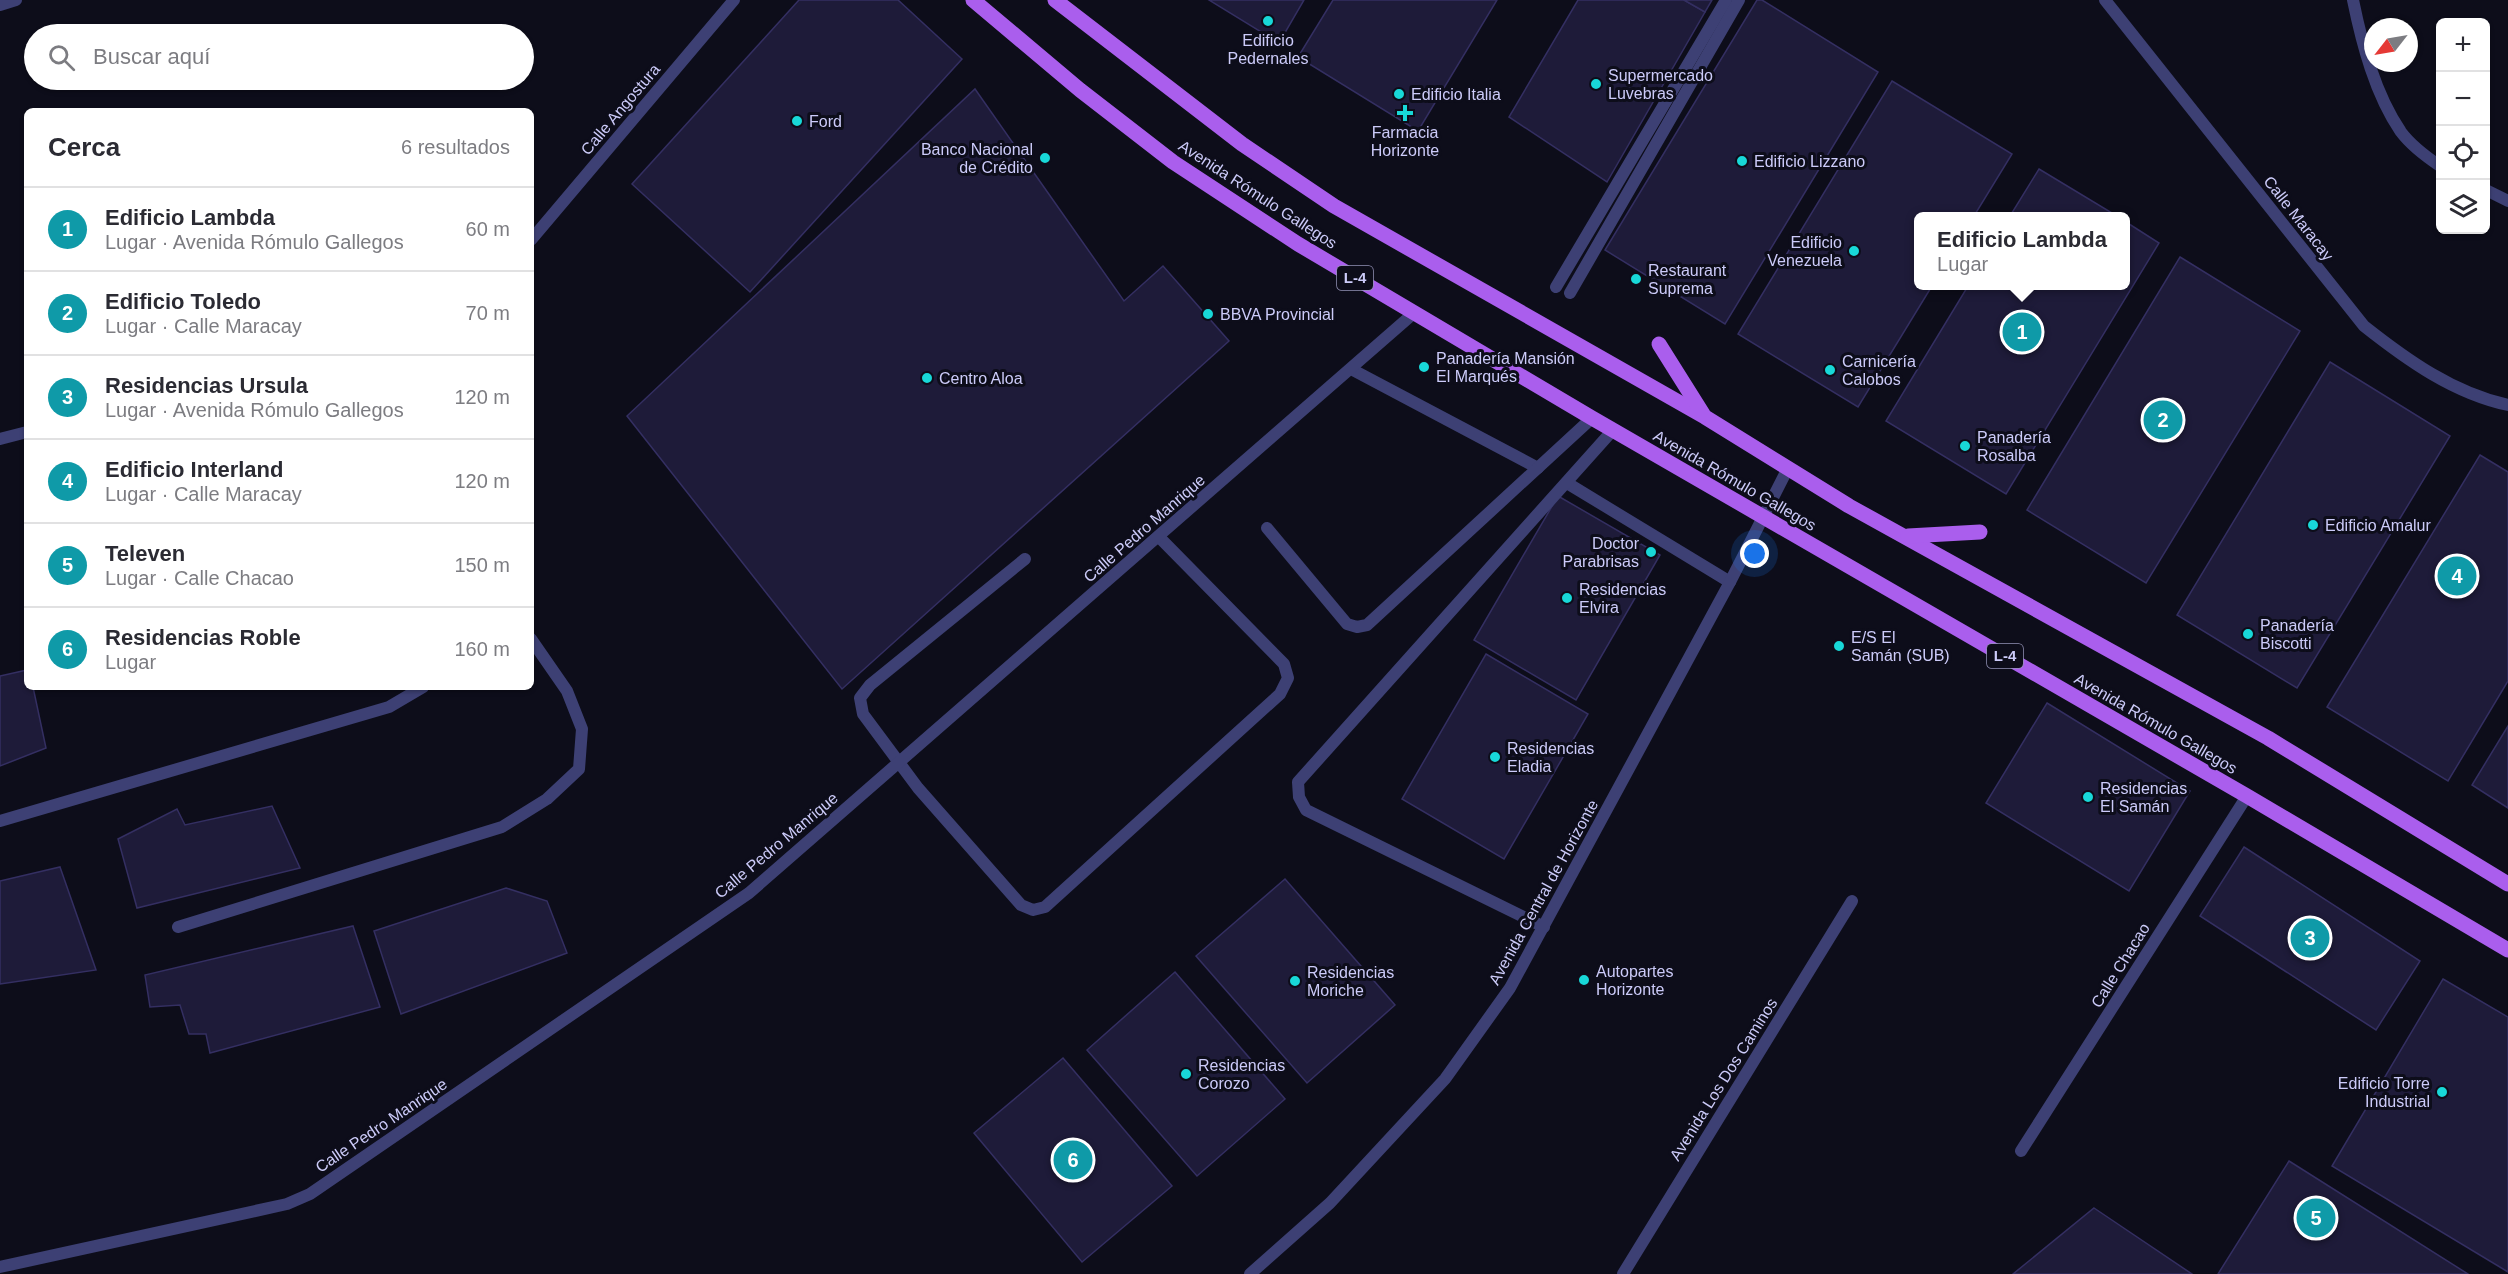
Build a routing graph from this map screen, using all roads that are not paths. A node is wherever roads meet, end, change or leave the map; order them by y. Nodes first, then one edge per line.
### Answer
1 (16, 0) edge
2 (734, 0) edge
3 (973, 0) edge
4 (1055, 0) edge
5 (1726, 0) edge
6 (1739, 0) edge
7 (2105, 0) edge
8 (2353, 0) edge
9 (0, 5) edge
10 (1067, 5) edge
11 (2436, 163) edge
12 (2490, 192) edge
13 (2508, 201) edge
14 (534, 236) edge
15 (1556, 287) dead end
16 (1570, 293) dead end
17 (1414, 313) junction
18 (1659, 344) dead end
19 (1351, 369) junction
20 (2508, 405) edge
21 (1705, 417) junction
22 (1592, 418) junction
23 (1613, 430) junction
24 (24, 433) edge
25 (0, 439) edge
26 (1538, 468) junction
27 (1787, 470) junction
28 (1567, 483) junction
29 (1762, 517) junction
30 (1267, 528) dead end
31 (1980, 532) dead end
32 (1908, 536) junction
33 (1159, 537) junction
34 (1025, 559) dead end
35 (1730, 582) junction
36 (534, 643) edge
37 (418, 690) edge
38 (899, 763) junction
39 (2247, 796) junction
40 (0, 821) edge
41 (2508, 884) edge
42 (1852, 901) dead end
43 (178, 927) dead end
44 (1544, 927) junction
45 (2508, 950) edge
46 (2021, 1152) dead end
47 (0, 1267) edge
48 (1251, 1274) edge
49 (1623, 1274) edge

1 - 9 street
2 - 14 street, Calle Angostura
3 - 17 main road, Avenida Rómulo Gallegos / L-4
4 - 10 main road, Avenida Rómulo Gallegos
5 - 15 street
6 - 16 street
7 - 20 street, Calle Maracay
8 - 11 street
10 - 21 main road, Avenida Rómulo Gallegos
12 - 13 street
17 - 19 street, Calle Pedro Manrique
17 - 22 main road, Avenida Rómulo Gallegos / L-4
18 - 21 main road
19 - 26 street
19 - 33 street, Calle Pedro Manrique
21 - 27 main road, Avenida Rómulo Gallegos
22 - 23 main road, Avenida Rómulo Gallegos / L-4
22 - 26 street
23 - 28 street
23 - 29 main road, Avenida Rómulo Gallegos / L-4
24 - 25 street
26 - 30 street
27 - 29 street, Avenida Central de Horizonte
27 - 32 main road, Avenida Rómulo Gallegos
28 - 35 street
28 - 44 street
29 - 35 street, Avenida Central de Horizonte
29 - 39 main road, Avenida Rómulo Gallegos / L-4
31 - 32 main road
32 - 41 main road, Avenida Rómulo Gallegos
33 - 38 street, Calle Pedro Manrique
33 - 38 street
34 - 38 street
35 - 44 street, Avenida Central de Horizonte
36 - 43 street
37 - 40 street
38 - 47 street, Calle Pedro Manrique
39 - 45 main road, Avenida Rómulo Gallegos / L-4
39 - 46 street, Calle Chacao
42 - 49 street, Avenida Los Dos Caminos
44 - 48 street, Avenida Central de Horizonte

